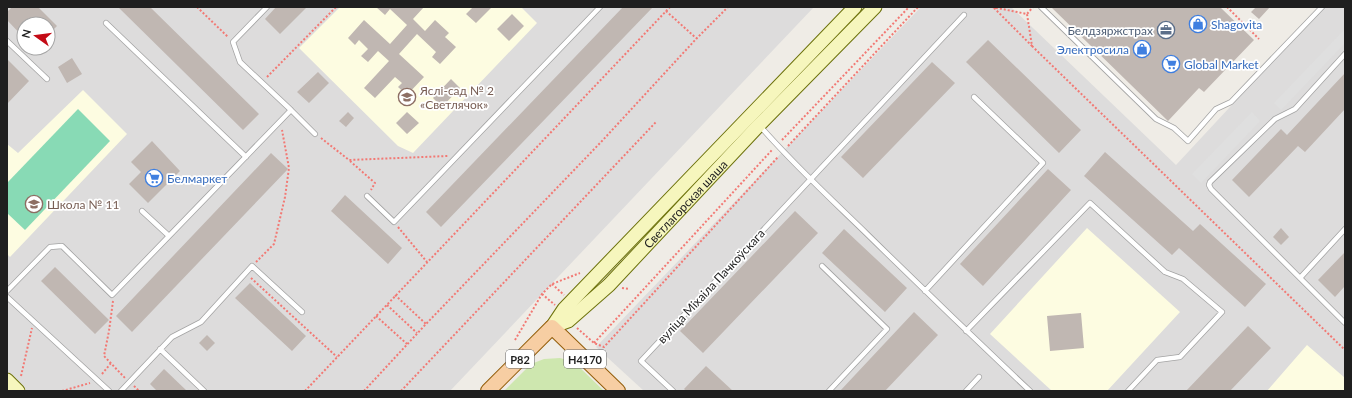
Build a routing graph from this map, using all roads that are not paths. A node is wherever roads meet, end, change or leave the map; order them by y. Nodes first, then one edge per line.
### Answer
1 (267, 7) edge
2 (600, 7) edge
3 (855, 7) edge
4 (875, 7) edge
5 (1041, 7) edge
6 (1322, 7) edge
7 (964, 15) dead end
8 (106, 23) dead end
9 (7, 41) edge
10 (1345, 54) edge
11 (47, 79) dead end
12 (974, 97) dead end
13 (291, 110) junction
14 (759, 125) junction
15 (315, 134) road end
16 (246, 157) junction
17 (811, 179) junction
18 (367, 196) road end
19 (142, 211) dead end
20 (1345, 228) edge
21 (169, 236) junction
22 (822, 266) dead end
23 (1300, 278) junction
24 (7, 291) edge
25 (925, 291) junction
26 (7, 297) edge
27 (302, 312) dead end
28 (1345, 323) edge
29 (552, 327) junction
30 (966, 331) junction
31 (160, 349) junction
32 (979, 377) dead end
33 (7, 380) edge
34 (18, 391) edge
35 (109, 391) edge
36 (121, 391) edge
37 (204, 391) edge
38 (488, 391) edge
39 (618, 391) edge
40 (673, 391) edge
41 (829, 391) edge
42 (966, 391) edge
43 (1030, 391) edge
44 (1128, 391) edge

1 - 13 lane
2 - 18 lane
3 - 29 main road
4 - 14 main road, Светлагорская шаша / Р82
5 - 6 lane
7 - 17 lane
8 - 16 lane
9 - 11 lane
10 - 23 lane
12 - 25 lane
13 - 15 lane
13 - 16 lane
14 - 17 lane
14 - 29 main road, Светлагорская шаша / Р82
16 - 21 lane
17 - 25 lane
17 - 40 lane, вуліца Міхаіла Пачкоўскага
19 - 21 lane
20 - 23 lane
21 - 24 lane
22 - 41 lane
23 - 28 lane
25 - 30 lane
26 - 35 lane
27 - 31 lane
29 - 38 main road, Светлагорская шаша / Р82
29 - 39 main road, Н4170
30 - 43 lane
30 - 44 lane
31 - 36 lane
31 - 37 lane
32 - 42 lane
33 - 34 main road

